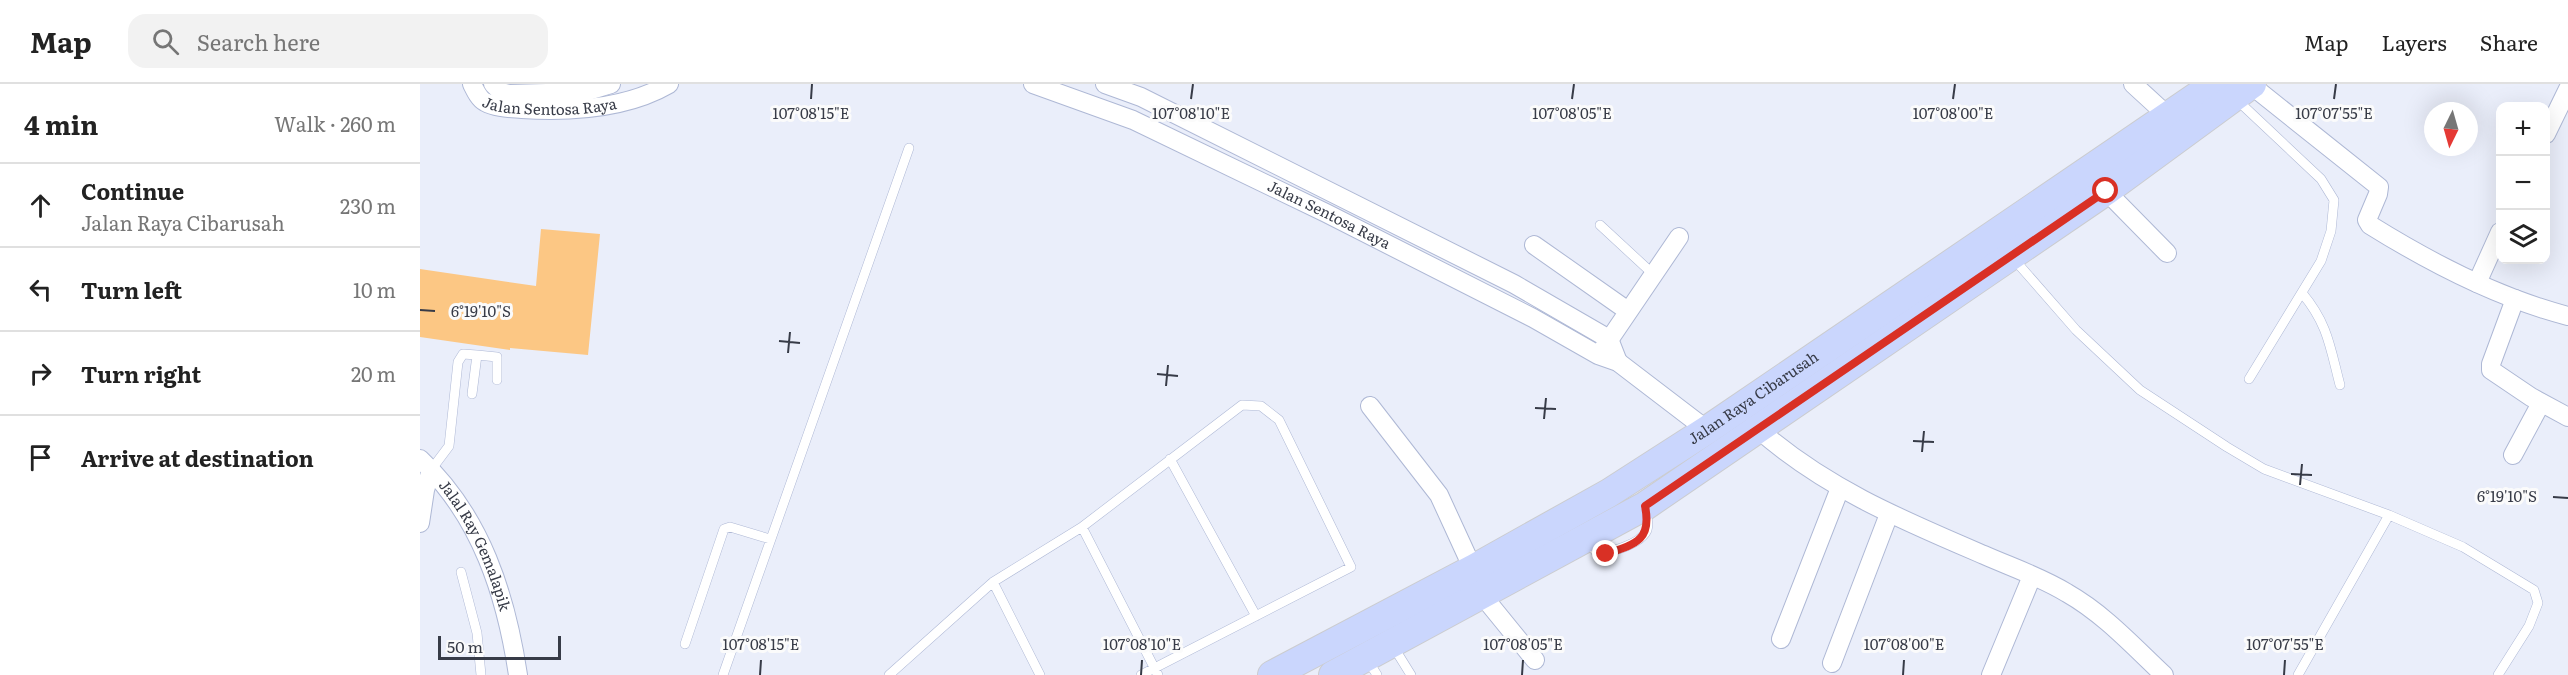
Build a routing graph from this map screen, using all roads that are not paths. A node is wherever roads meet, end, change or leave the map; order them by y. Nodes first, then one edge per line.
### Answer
1 (472, 84) edge
2 (493, 84) edge
3 (611, 84) edge
4 (669, 84) edge
5 (1033, 84) edge
6 (1105, 84) edge
7 (2133, 84) edge
8 (2238, 87) edge
9 (1142, 90) edge
10 (2568, 90) edge
11 (2169, 117) junction
12 (1133, 120) junction
13 (2550, 126) edge
14 (909, 148) dead end
15 (2106, 191) junction
16 (1600, 225) dead end
17 (1679, 237) dead end
18 (2496, 241) edge
19 (1534, 245) dead end
20 (2167, 253) dead end
21 (2011, 255) junction
22 (1653, 274) junction
23 (2477, 283) junction
24 (2302, 293) junction
25 (2515, 298) junction
26 (1629, 311) junction
27 (2568, 316) edge
28 (1609, 339) junction
29 (477, 355) junction
30 (1598, 355) junction
31 (1618, 362) junction
32 (2249, 379) dead end
33 (497, 380) dead end
34 (2340, 385) dead end
35 (472, 394) dead end
36 (2541, 403) junction
37 (1370, 406) dead end
38 (2568, 417) edge
39 (1758, 429) junction
40 (1707, 430) junction
41 (2514, 455) dead end
42 (1170, 459) junction
43 (426, 465) edge
44 (1840, 488) junction
45 (1889, 514) junction
46 (2389, 515) junction
47 (420, 523) edge
48 (1082, 527) junction
49 (770, 539) junction
50 (461, 572) dead end
51 (2032, 576) junction
52 (993, 582) junction
53 (1478, 582) junction
54 (1256, 616) junction
55 (1781, 639) dead end
56 (685, 644) dead end
57 (1391, 644) junction
58 (1535, 660) dead end
59 (1832, 663) dead end
60 (1372, 666) edge
61 (1156, 672) edge
62 (481, 675) edge
63 (518, 675) edge
64 (723, 675) edge
65 (889, 675) edge
66 (1040, 675) edge
67 (1141, 675) edge
68 (1272, 675) edge
69 (1333, 675) edge
70 (1411, 675) edge
71 (1990, 675) edge
72 (2164, 675) edge
73 (2298, 675) edge
74 (2498, 675) edge

1 - 4 street, Jalan Sentosa Raya
2 - 3 street, Jalan Sentosa Raya
5 - 12 street, Jalan Sentosa Raya
6 - 9 street, Jalan Sentosa Raya
7 - 11 street
8 - 11 main road, Jalan Raya Cibarusah
8 - 15 main road, Jalan Raya Cibarusah
8 - 23 street
8 - 24 lane
9 - 12 street
9 - 28 street, Jalan Sentosa Raya
10 - 13 street
11 - 40 main road, Jalan Raya Cibarusah
12 - 30 street, Jalan Sentosa Raya
14 - 49 lane
15 - 20 street
15 - 21 main road, Jalan Raya Cibarusah
16 - 22 lane
17 - 22 street
18 - 23 street
19 - 26 street
21 - 39 main road, Jalan Raya Cibarusah
21 - 46 lane
22 - 26 street
23 - 25 street
24 - 32 lane
24 - 34 lane
25 - 27 street
25 - 36 street
26 - 28 street
28 - 30 street
28 - 31 street
29 - 33 lane
29 - 35 lane
29 - 43 lane
30 - 31 street, Jalan Sentosa Raya
31 - 40 street, Jalan Sentosa Raya
36 - 38 street
36 - 41 street
37 - 53 street
39 - 44 street
39 - 53 main road, Jalan Raya Cibarusah
40 - 53 main road, Jalan Raya Cibarusah
42 - 48 lane
42 - 54 lane
42 - 54 lane
43 - 47 street
43 - 63 street, Jalal Ray Gemalapik
44 - 45 street
44 - 55 street
45 - 51 street
45 - 59 street
46 - 73 lane
46 - 74 lane
48 - 52 lane
48 - 61 lane
49 - 56 lane
49 - 64 lane
50 - 62 lane
51 - 71 street
51 - 72 street
52 - 65 lane
52 - 66 lane
53 - 57 main road, Jalan Raya Cibarusah
53 - 58 street
53 - 68 main road, Jalan Raya Cibarusah
54 - 61 lane
57 - 60 main road, Jalan Raya Cibarusah
57 - 70 lane
60 - 69 main road, Jalan Raya Cibarusah
61 - 67 lane

